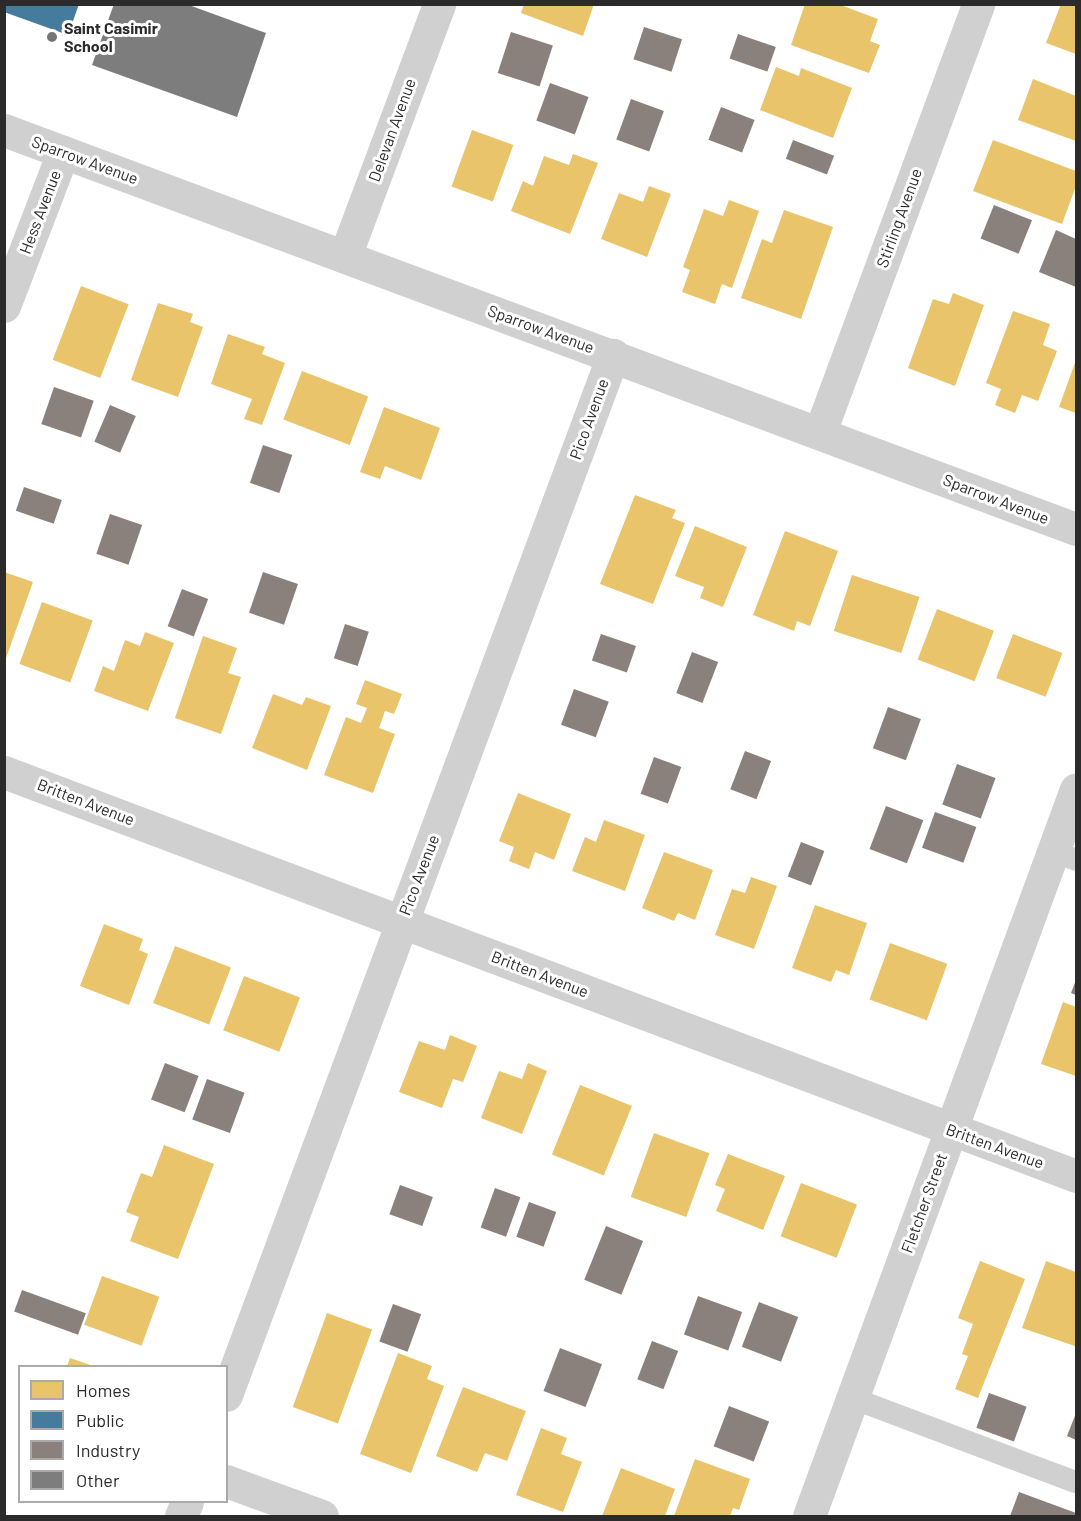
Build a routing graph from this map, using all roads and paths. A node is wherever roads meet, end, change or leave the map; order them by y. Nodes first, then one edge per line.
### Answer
1 (439, 4) edge
2 (978, 4) edge
3 (4, 130) edge
4 (63, 152) junction
5 (345, 256) junction
6 (4, 306) edge
7 (613, 355) junction
8 (820, 432) junction
9 (1077, 529) edge
10 (4, 772) edge
11 (1077, 789) edge
12 (1065, 856) edge
13 (401, 922) junction
14 (950, 1130) junction
15 (1077, 1176) edge
16 (228, 1390) edge
17 (852, 1398) junction
18 (228, 1482) edge
19 (1077, 1482) edge
20 (322, 1516) edge
21 (809, 1516) edge

1 - 5 street, Delevan Avenue
2 - 8 street, Stirling Avenue
3 - 4 street, Sparrow Avenue
4 - 5 street, Sparrow Avenue
4 - 6 street, Hess Avenue
5 - 7 street, Sparrow Avenue
7 - 8 street, Sparrow Avenue
7 - 13 street, Pico Avenue
8 - 9 street, Sparrow Avenue
10 - 13 street, Britten Avenue
11 - 12 street, Fletcher Street
12 - 14 street, Fletcher Street
13 - 14 street, Britten Avenue
13 - 16 street, Pico Avenue
14 - 15 street, Britten Avenue
14 - 17 street, Fletcher Street
17 - 19 lane
17 - 21 street, Fletcher Street
18 - 20 street

